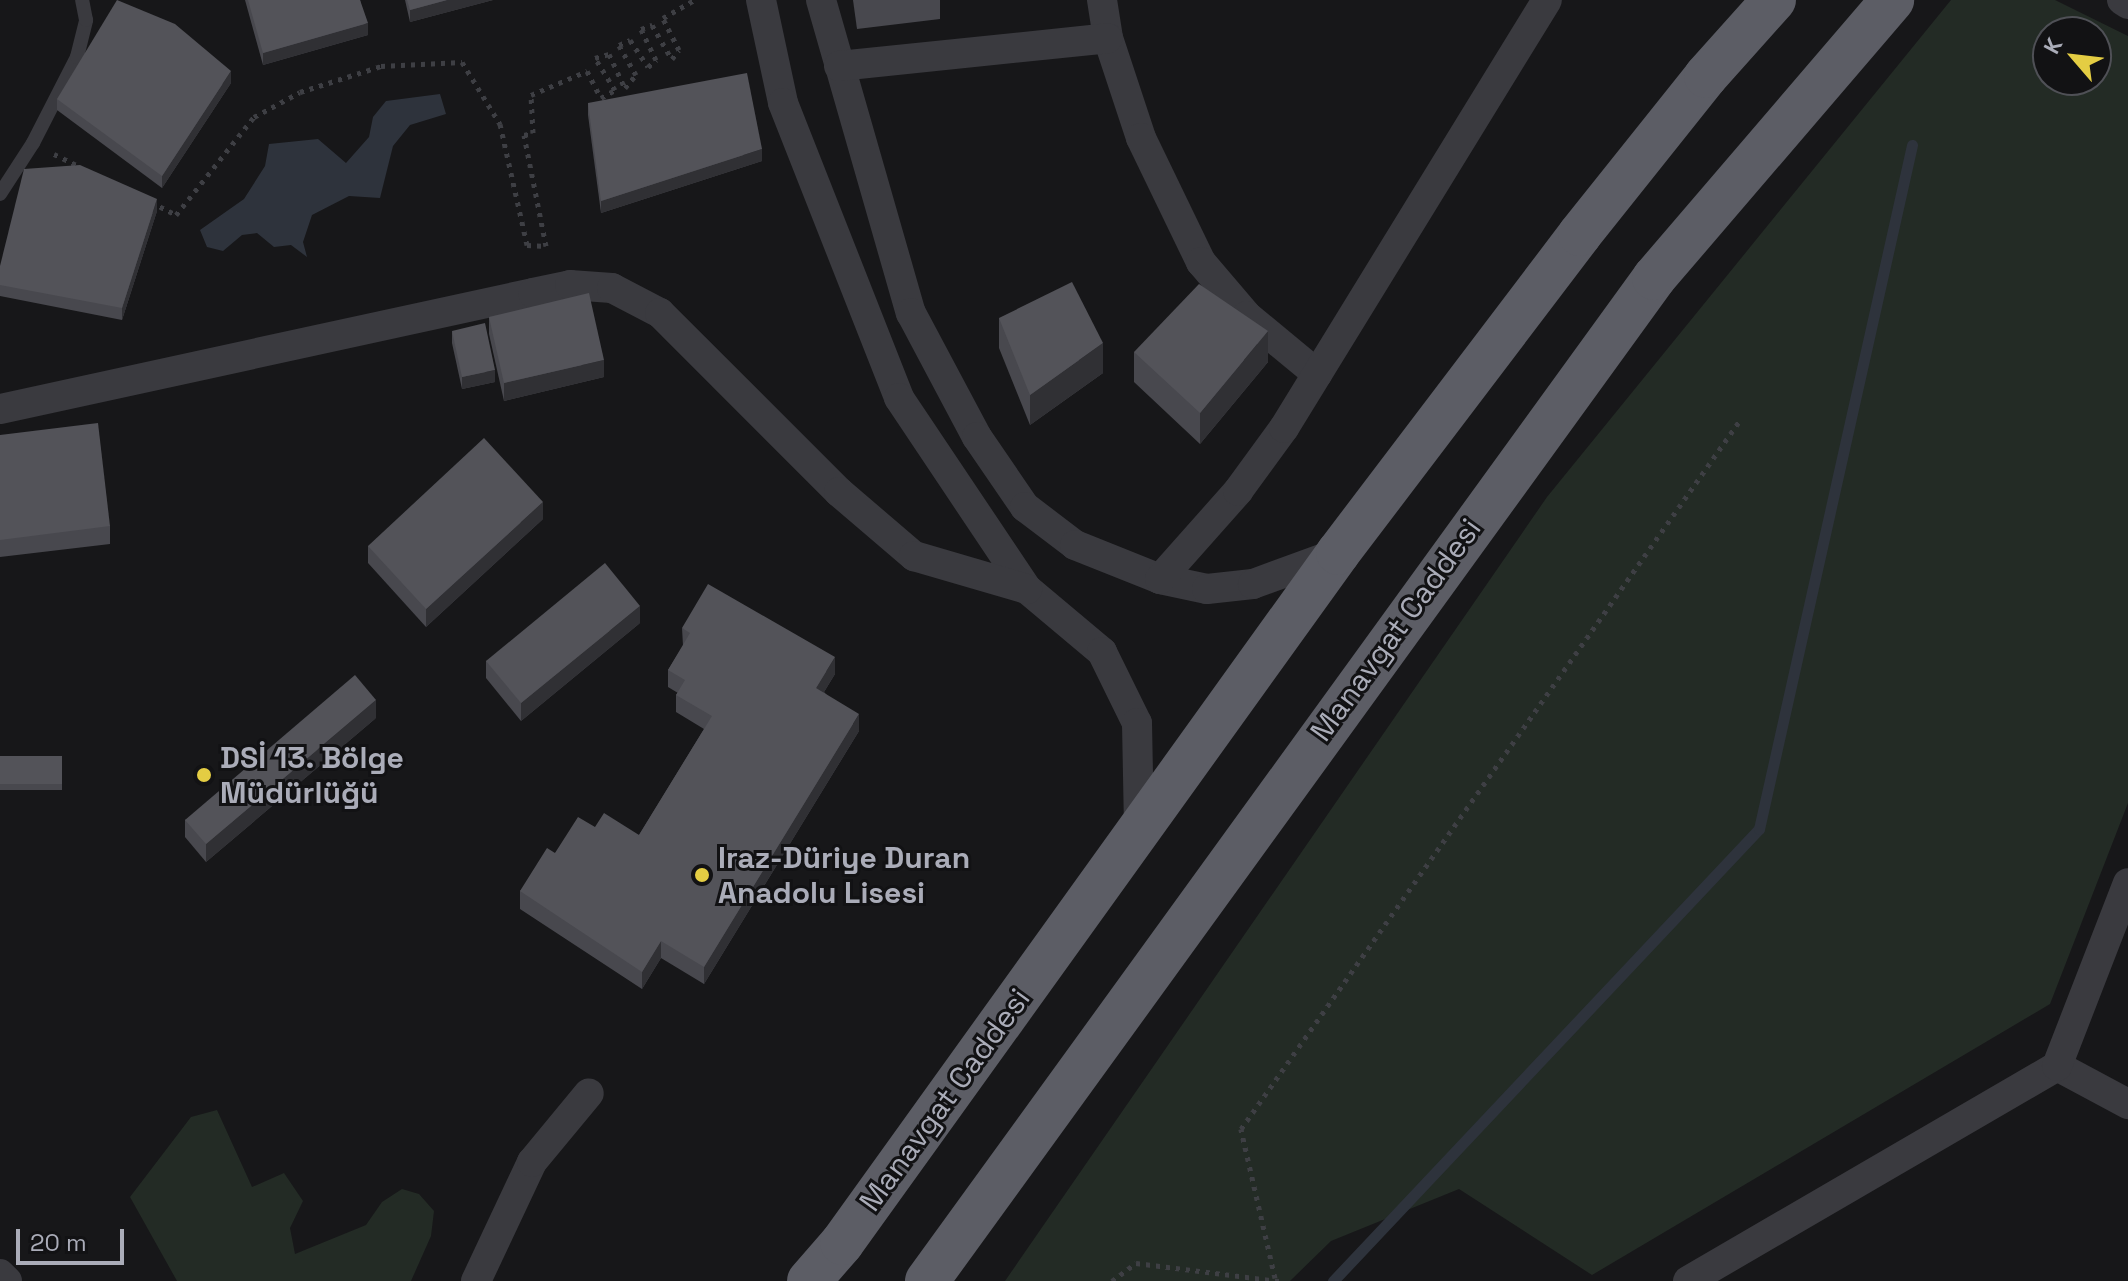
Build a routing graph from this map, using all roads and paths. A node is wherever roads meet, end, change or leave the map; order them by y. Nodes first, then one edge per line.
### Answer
1 (82, 0) edge
2 (694, 0) edge
3 (761, 0) edge
4 (821, 0) edge
5 (1102, 0) edge
6 (1547, 0) edge
7 (1774, 0) edge
8 (1892, 0) edge
9 (2122, 0) edge
10 (2128, 4) edge
11 (1108, 38) junction
12 (839, 66) junction
13 (33, 143) junction
14 (90, 172) edge
15 (0, 194) edge
16 (147, 201) edge
17 (1317, 374) junction
18 (0, 409) edge
19 (1741, 419) dead end
20 (1338, 553) junction
21 (1160, 579) junction
22 (1027, 589) junction
23 (1139, 829) junction
24 (2128, 883) edge
25 (2057, 1066) junction
26 (589, 1093) dead end
27 (2128, 1104) edge
28 (0, 1274) edge
29 (1277, 1280) edge
30 (7, 1281) edge
31 (476, 1281) edge
32 (809, 1281) edge
33 (927, 1281) edge
34 (1112, 1281) edge
35 (1688, 1281) edge

1 - 13 lane
2 - 16 path
3 - 22 street
4 - 12 street
5 - 11 street
6 - 17 street
7 - 20 highway, Manavgat Caddesi
8 - 33 highway, Manavgat Caddesi
9 - 10 street
11 - 12 street
11 - 17 street
12 - 21 street
13 - 14 path
13 - 15 lane
17 - 21 street
18 - 22 street
19 - 29 path
20 - 21 street
20 - 23 highway, Manavgat Caddesi
22 - 23 street
23 - 32 highway, Manavgat Caddesi
24 - 25 street
25 - 27 street
25 - 35 street
26 - 31 street
28 - 30 street
29 - 34 path

